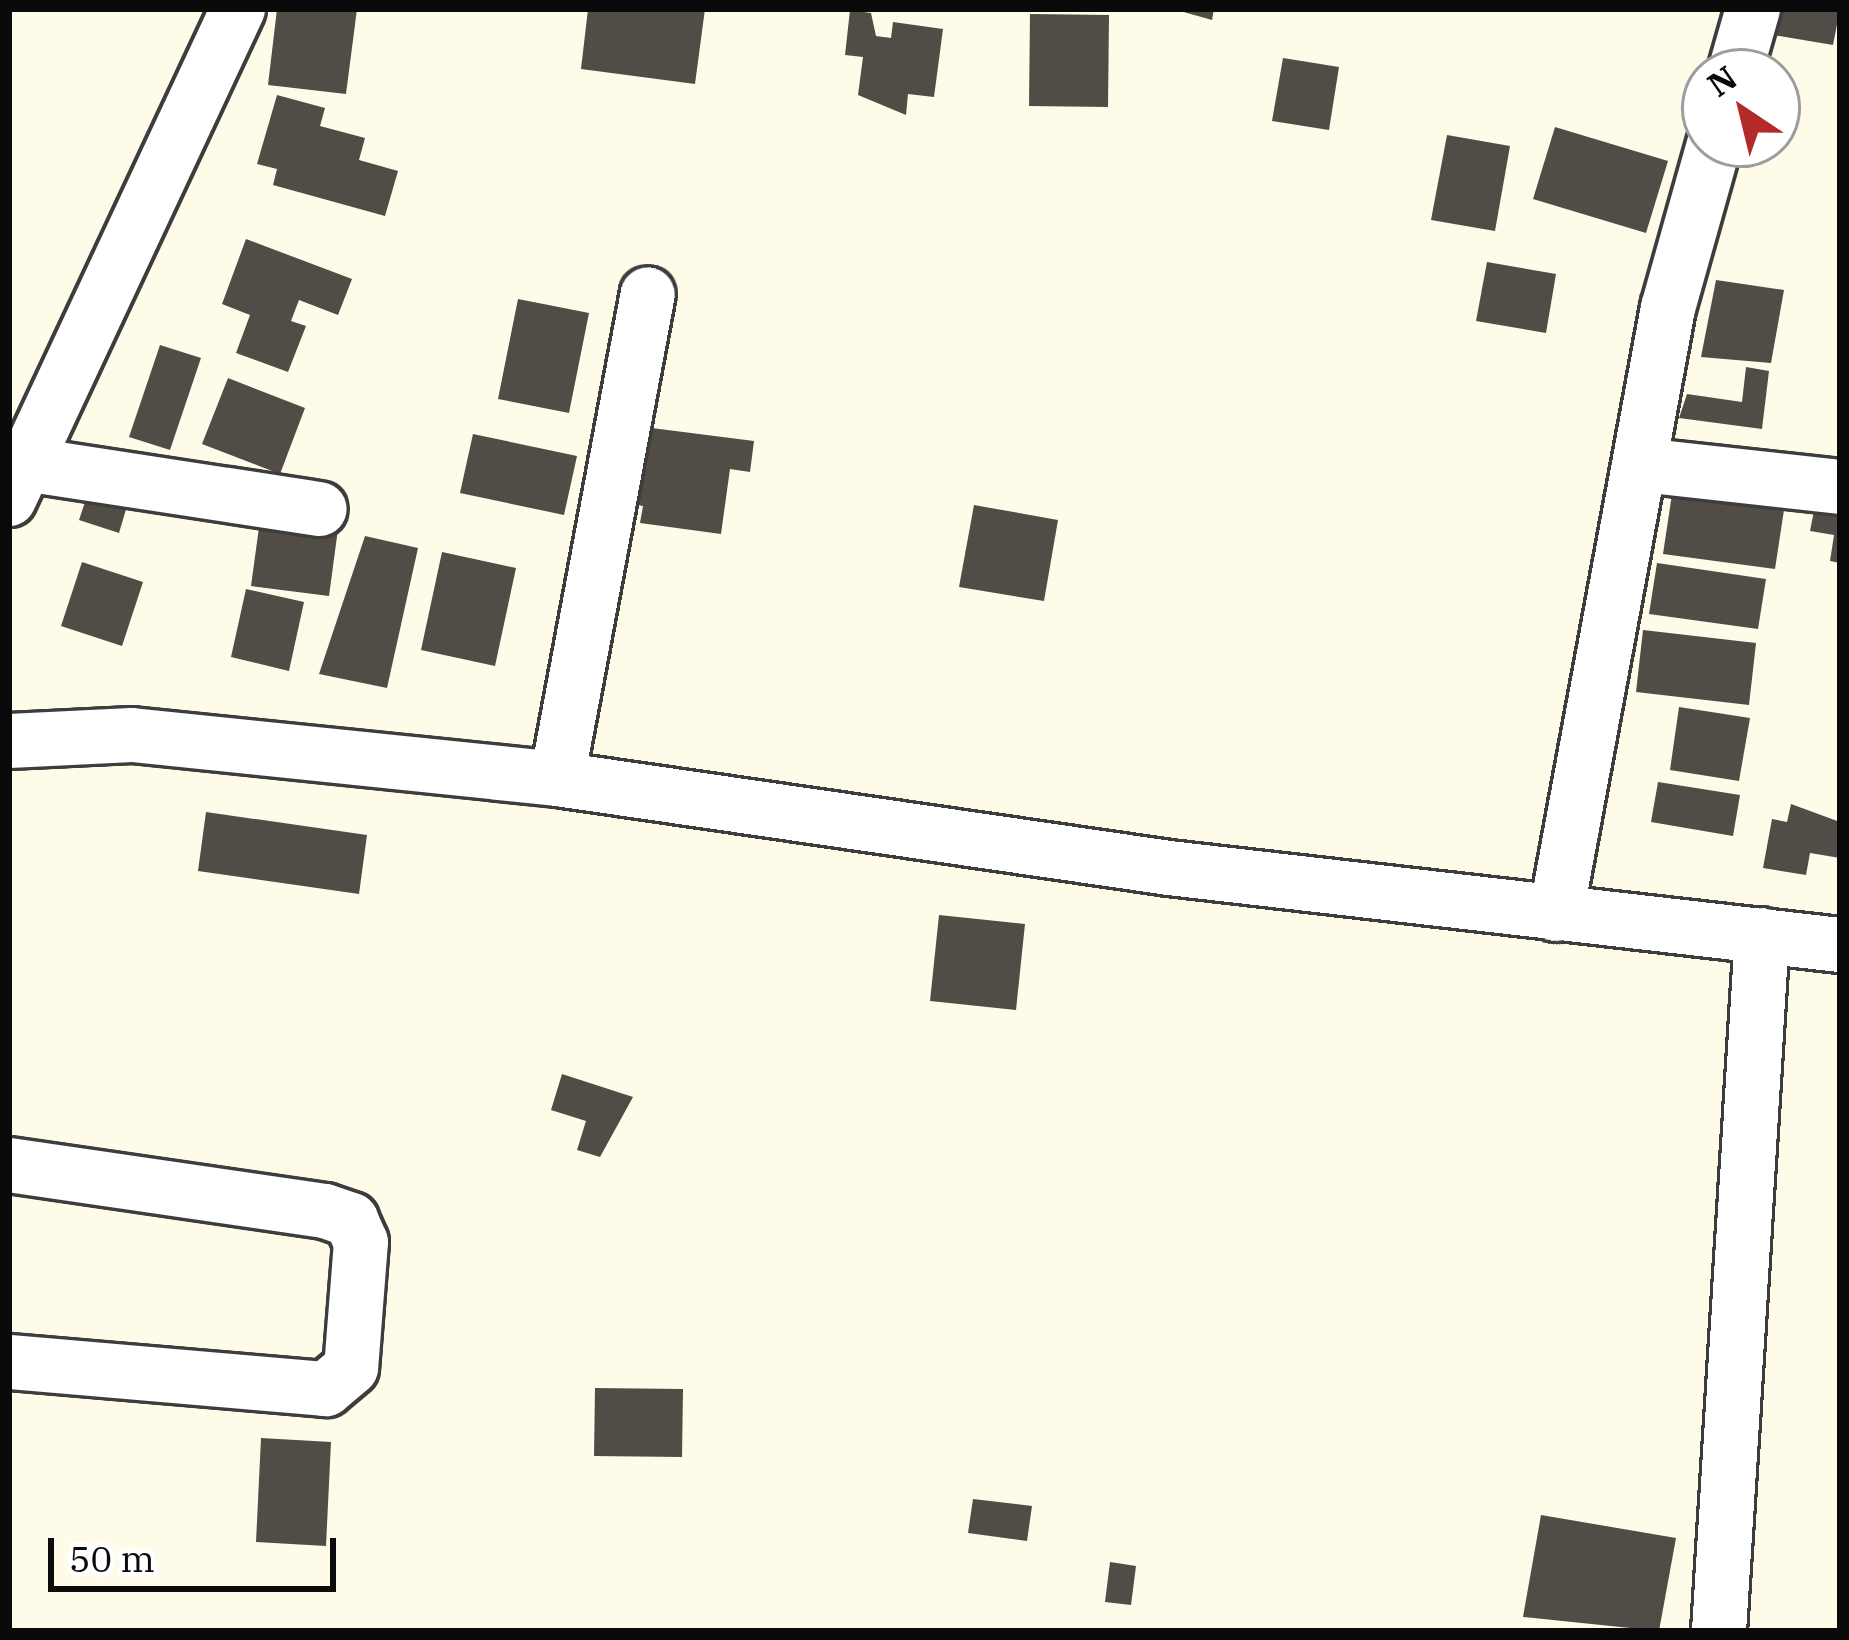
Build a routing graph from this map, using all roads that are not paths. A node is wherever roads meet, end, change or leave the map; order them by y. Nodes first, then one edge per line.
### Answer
1 (238, 9) edge
2 (1753, 9) edge
3 (1742, 48) edge
4 (1706, 168) edge
5 (648, 293) dead end
6 (1641, 465) junction
7 (17, 482) edge
8 (1840, 487) edge
9 (320, 509) dead end
10 (9, 741) edge
11 (557, 779) junction
12 (1556, 914) junction
13 (1762, 935) junction
14 (1840, 945) edge
15 (9, 1165) edge
16 (9, 1362) edge
17 (1719, 1631) edge

1 - 7 street
2 - 3 street
4 - 6 street
5 - 11 street
6 - 8 street
6 - 12 street
7 - 9 street
10 - 11 street
11 - 12 street
12 - 13 street
13 - 14 street
13 - 17 street
15 - 16 street

